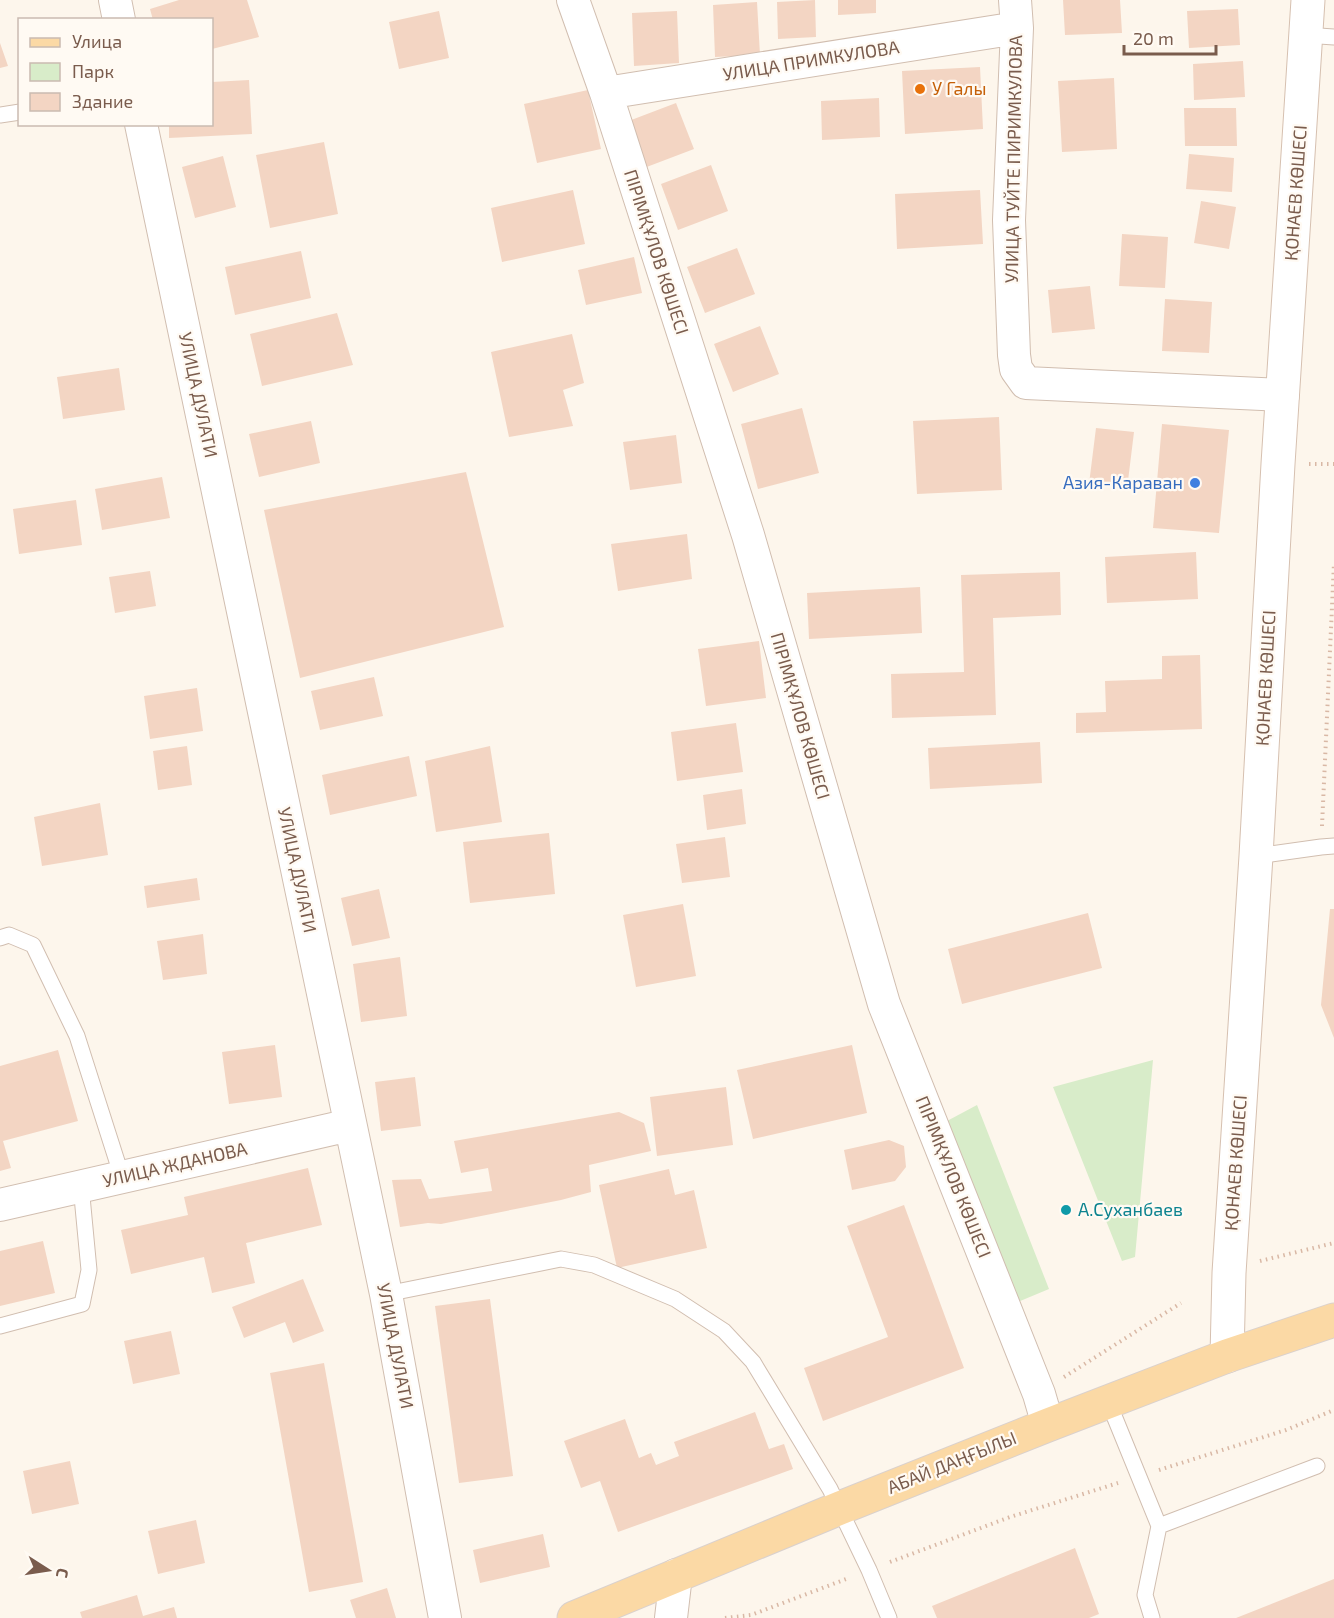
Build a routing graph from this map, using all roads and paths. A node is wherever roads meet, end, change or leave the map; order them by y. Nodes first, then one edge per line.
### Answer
1 (115, 0) edge
2 (573, 0) edge
3 (1308, 0) edge
4 (1016, 14) edge
5 (119, 18) edge
6 (1320, 36) edge
7 (606, 93) junction
8 (18, 112) edge
9 (0, 115) edge
10 (141, 126) edge
11 (1282, 395) junction
12 (1334, 563) edge
13 (1327, 847) edge
14 (1256, 856) junction
15 (0, 938) edge
16 (350, 1125) junction
17 (122, 1177) junction
18 (81, 1186) junction
19 (0, 1205) edge
20 (1334, 1243) edge
21 (1253, 1262) dead end
22 (386, 1294) junction
23 (1181, 1303) dead end
24 (1334, 1320) edge
25 (0, 1326) edge
26 (1227, 1356) junction
27 (1039, 1394) junction
28 (1108, 1401) junction
29 (1334, 1410) edge
30 (1048, 1425) junction
31 (1317, 1466) dead end
32 (1138, 1477) junction
33 (840, 1508) junction
34 (1159, 1526) junction
35 (869, 1570) junction
36 (676, 1575) junction
37 (445, 1618) edge
38 (574, 1618) edge
39 (671, 1618) edge
40 (725, 1618) edge
41 (889, 1618) edge
42 (1152, 1618) edge

1 - 5 street
2 - 7 street, ПІРІМҚҰЛОВ КӨШЕСІ
3 - 6 main road, ҚОНАЕВ КӨШЕСІ
4 - 7 street, УЛИЦА ПРИМКУЛОВА
4 - 11 street, УЛИЦА ТУЙТЕ ПИРИМКУЛОВА
6 - 11 main road, ҚОНАЕВ КӨШЕСІ
7 - 27 street, ПІРІМҚҰЛОВ КӨШЕСІ
8 - 9 lane
10 - 16 street, УЛИЦА ДУЛАТИ
11 - 14 main road, ҚОНАЕВ КӨШЕСІ
12 - 13 path
13 - 14 lane
14 - 26 main road, ҚОНАЕВ КӨШЕСІ
15 - 17 lane
16 - 17 street, УЛИЦА ЖДАНОВА
16 - 22 street, УЛИЦА ДУЛАТИ
17 - 18 street, УЛИЦА ЖДАНОВА
18 - 19 street, УЛИЦА ЖДАНОВА
18 - 25 lane
20 - 21 path
22 - 33 lane
22 - 37 street, УЛИЦА ДУЛАТИ
23 - 27 path
24 - 26 main road, АБАЙ ДАҢҒЫЛЫ
26 - 28 main road, АБАЙ ДАҢҒЫЛЫ
27 - 30 street, ПІРІМҚҰЛОВ КӨШЕСІ
28 - 30 main road, АБАЙ ДАҢҒЫЛЫ
28 - 32 lane
29 - 32 path
30 - 33 main road, АБАЙ ДАҢҒЫЛЫ
31 - 34 lane
32 - 34 lane
32 - 35 path
33 - 35 lane
33 - 36 main road, АБАЙ ДАҢҒЫЛЫ
34 - 42 lane
35 - 40 path
35 - 41 lane
36 - 38 main road, АБАЙ ДАҢҒЫЛЫ
36 - 39 street

